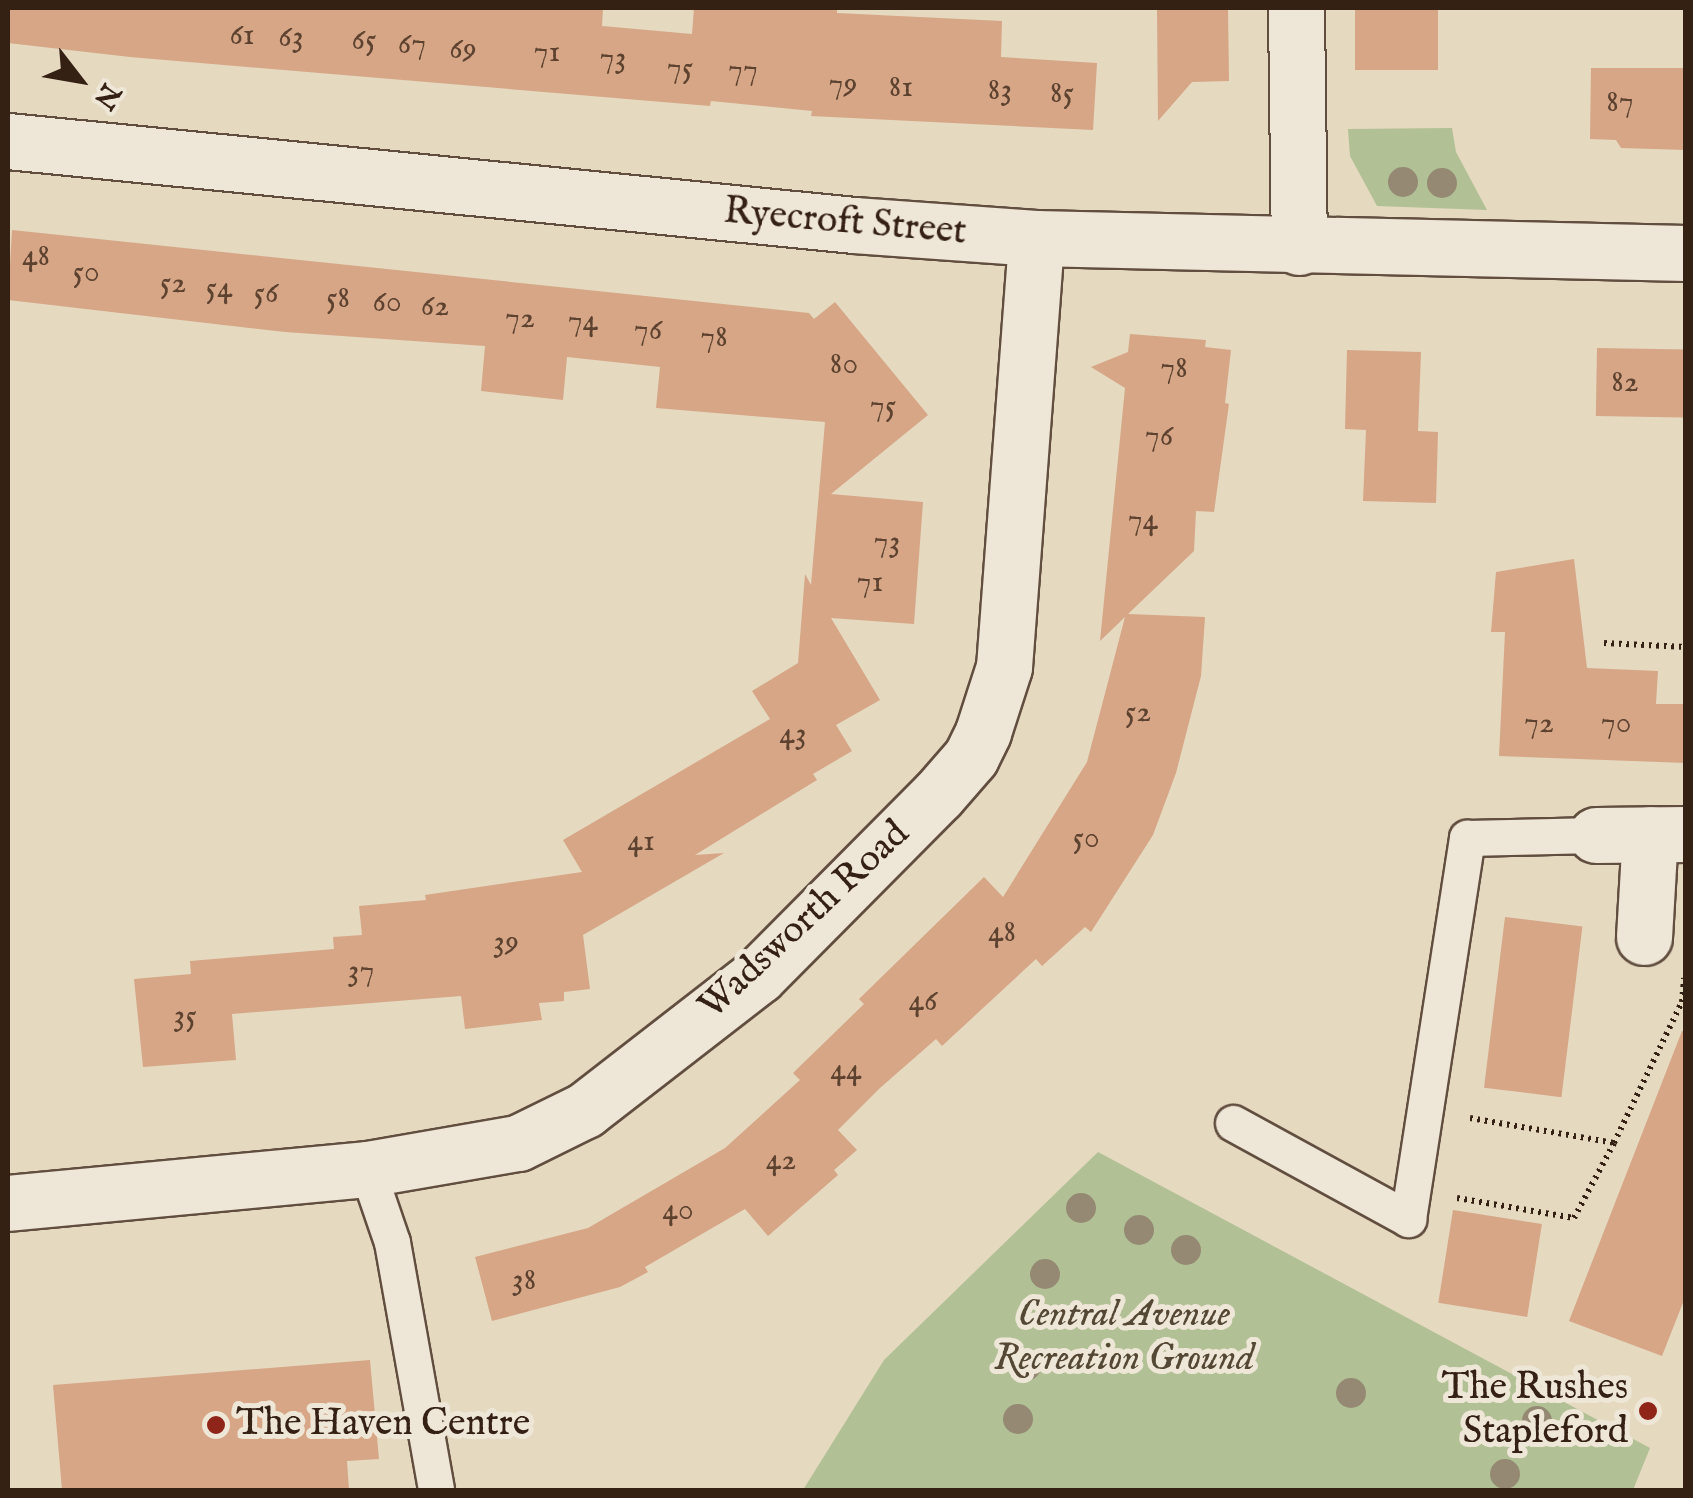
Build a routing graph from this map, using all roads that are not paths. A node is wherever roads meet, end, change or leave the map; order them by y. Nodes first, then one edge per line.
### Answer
1 (1296, 8) edge
2 (8, 141) edge
3 (1036, 238) junction
4 (1299, 246) junction
5 (1686, 253) edge
6 (1668, 834) edge
7 (1596, 835) joint
8 (1665, 952) edge
9 (1233, 1123) dead end
10 (368, 1169) junction
11 (8, 1203) edge
12 (436, 1490) edge

1 - 4 street
2 - 3 street, Ryecroft Street
3 - 4 street, Ryecroft Street
3 - 10 street, Wadsworth Road
4 - 5 street, Ryecroft Street
6 - 7 street
6 - 8 street
7 - 9 lane
10 - 11 street, Wadsworth Road
10 - 12 lane

